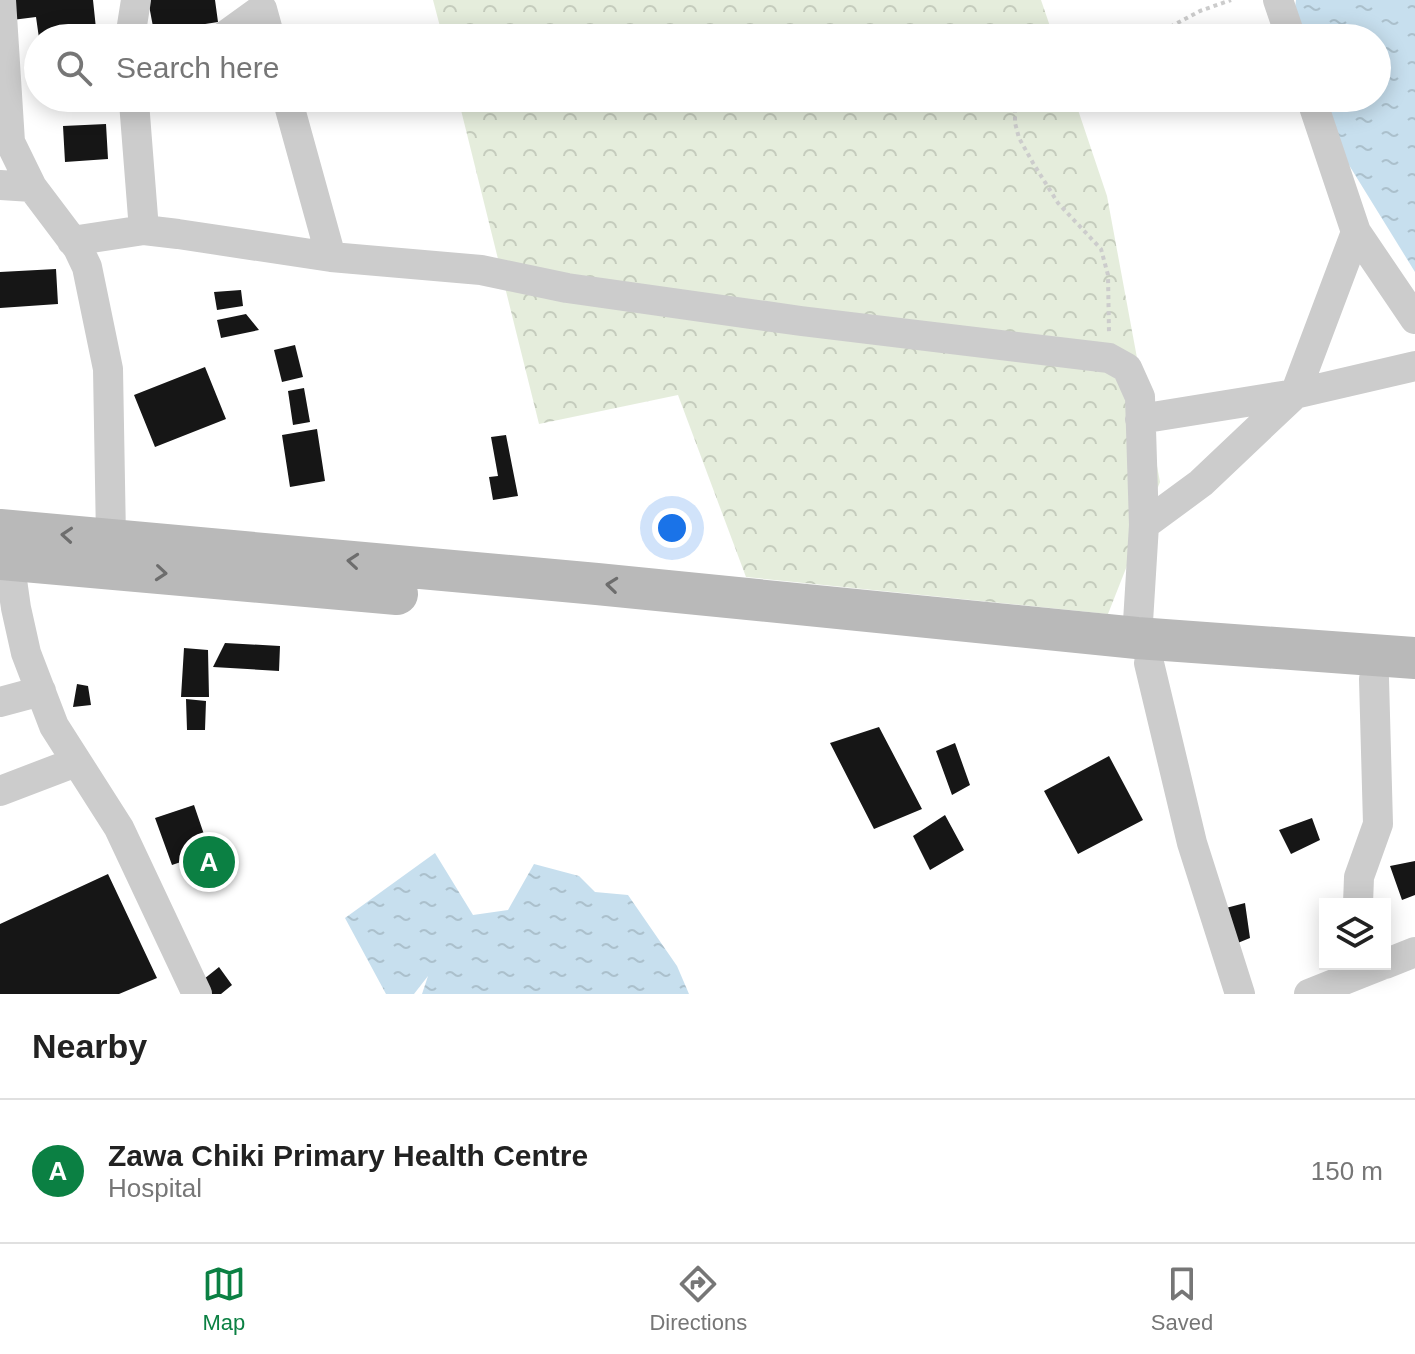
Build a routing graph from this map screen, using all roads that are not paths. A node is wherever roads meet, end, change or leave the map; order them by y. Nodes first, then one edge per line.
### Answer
1 (1, 0) edge
2 (136, 0) edge
3 (1278, 0) edge
4 (260, 4) edge
5 (132, 24) edge
6 (238, 24) edge
7 (266, 24) edge
8 (1286, 24) edge
9 (137, 112) edge
10 (291, 112) edge
11 (1316, 112) edge
12 (0, 185) edge
13 (32, 187) junction
14 (144, 230) junction
15 (1356, 232) junction
16 (72, 241) junction
17 (331, 257) junction
18 (1415, 319) edge
19 (1415, 366) edge
20 (1295, 394) junction
21 (1140, 419) junction
22 (1144, 525) junction
23 (111, 538) junction
24 (3, 549) edge
25 (1143, 650) junction
26 (1415, 658) edge
27 (1374, 679) junction
28 (1415, 682) edge
29 (41, 691) junction
30 (0, 702) edge
31 (76, 762) junction
32 (0, 791) edge
33 (1358, 898) edge
34 (1415, 952) edge
35 (1391, 961) edge
36 (1366, 970) edge
37 (197, 994) edge
38 (1240, 994) edge
39 (1309, 994) edge

1 - 13 street
2 - 5 street
3 - 8 street
4 - 6 street
4 - 7 street
9 - 14 street
10 - 17 street
11 - 15 street
12 - 13 street
13 - 16 street
14 - 16 street
14 - 17 street
15 - 18 street
15 - 20 street
16 - 23 street
17 - 21 street
19 - 20 street
20 - 21 street
20 - 22 street
21 - 22 street
22 - 25 street
23 -> 24 street
25 -> 23 street
24 -> 25 street
24 - 29 street
25 - 26 street
25 - 27 street
25 - 38 street
27 - 28 street
27 - 33 street
29 - 30 street
29 - 31 street
31 - 32 street
31 - 37 street
34 - 35 street
36 - 39 street

